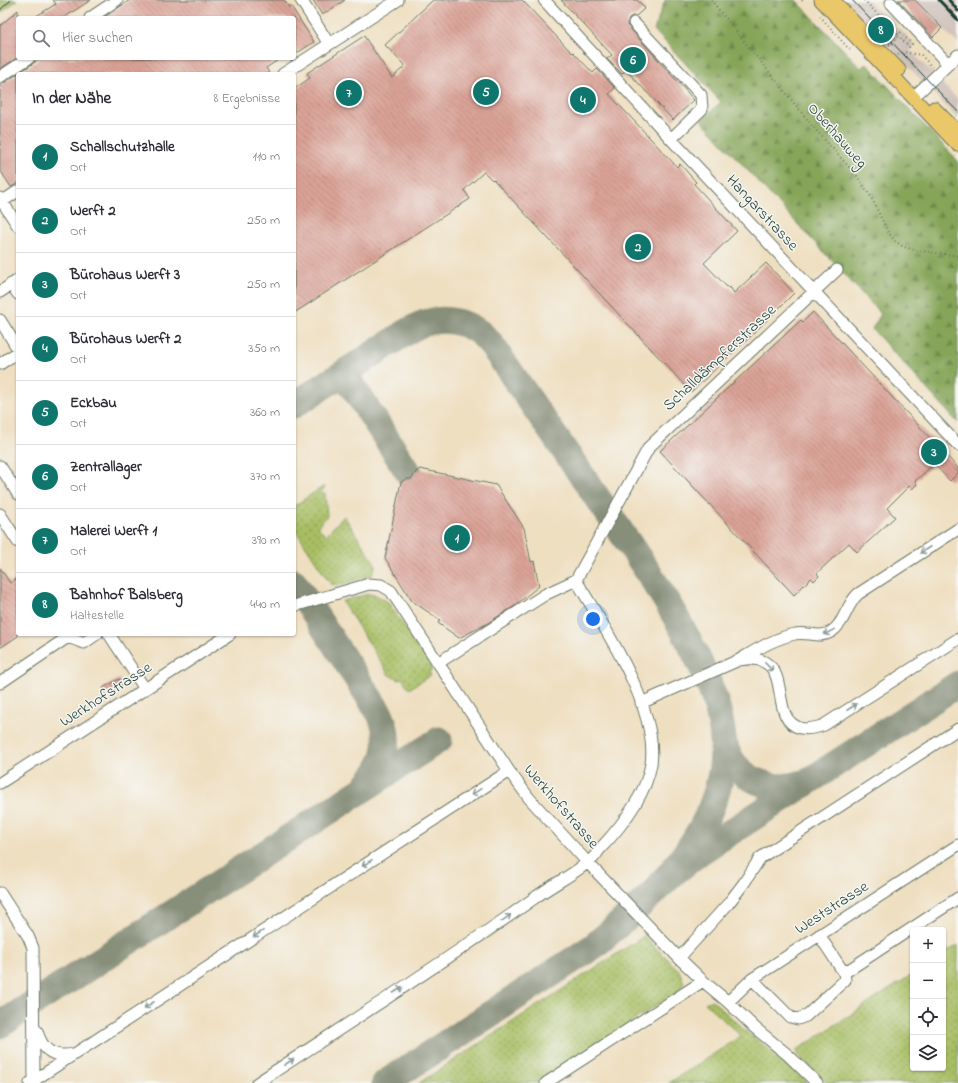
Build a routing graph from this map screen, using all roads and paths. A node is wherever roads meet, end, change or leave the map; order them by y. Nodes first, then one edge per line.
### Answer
1 (118, 0) edge
2 (301, 0) edge
3 (398, 0) edge
4 (544, 0) edge
5 (711, 0) edge
6 (820, 0) edge
7 (833, 0) edge
8 (864, 0) edge
9 (891, 3) dead end
10 (93, 16) edge
11 (634, 23) dead end
12 (897, 35) junction
13 (329, 44) junction
14 (888, 44) dead end
15 (885, 48) dead end
16 (894, 57) dead end
17 (955, 59) edge
18 (26, 60) edge
19 (286, 72) edge
20 (939, 73) junction
21 (0, 77) edge
22 (919, 92) junction
23 (958, 132) edge
24 (671, 139) junction
25 (958, 145) edge
26 (16, 192) edge
27 (1, 201) edge
28 (16, 223) edge
29 (958, 256) edge
30 (836, 270) dead end
31 (15, 282) edge
32 (0, 292) edge
33 (814, 292) junction
34 (0, 320) edge
35 (16, 346) edge
36 (16, 353) edge
37 (0, 364) edge
38 (958, 445) edge
39 (0, 466) edge
40 (16, 491) edge
41 (0, 514) edge
42 (958, 529) edge
43 (16, 539) edge
44 (576, 580) junction
45 (296, 605) edge
46 (69, 636) edge
47 (94, 636) edge
48 (110, 636) edge
49 (227, 636) edge
50 (958, 639) edge
51 (739, 660) junction
52 (438, 663) junction
53 (0, 683) edge
54 (145, 689) junction
55 (641, 703) junction
56 (958, 729) edge
57 (509, 771) junction
58 (0, 783) edge
59 (958, 845) edge
60 (588, 863) junction
61 (0, 892) edge
62 (958, 898) edge
63 (819, 936) junction
64 (679, 958) junction
65 (844, 973) junction
66 (752, 979) junction
67 (702, 981) junction
68 (728, 1002) junction
69 (34, 1021) junction
70 (73, 1054) junction
71 (33, 1082) edge
72 (256, 1083) edge
73 (546, 1083) edge
74 (817, 1083) edge

1 - 10 lane
2 - 13 lane
3 - 13 lane
4 - 24 lane, Hangarstrasse
5 - 29 path, Oberhauweg
6 - 25 main road
7 - 22 main road
8 - 12 path
9 - 17 lane
11 - 24 lane
12 - 14 path
12 - 15 path
13 - 19 lane
16 - 20 path
17 - 20 lane
18 - 21 lane
20 - 22 lane
22 - 23 main road
24 - 33 lane, Hangarstrasse
26 - 27 lane
27 - 28 lane
30 - 33 lane, Schalldämpferstrasse
31 - 32 lane
33 - 38 lane, Hangarstrasse
33 - 44 lane, Schalldämpferstrasse
34 - 35 lane
36 - 37 lane
39 - 40 lane
41 - 43 lane
42 -> 51 lane
44 - 52 lane
44 - 55 lane
45 - 52 lane, Werkhofstrasse
46 - 47 lane
46 - 53 lane
48 - 54 lane
49 - 54 lane, Werkhofstrasse
51 -> 50 lane
51 - 55 lane
52 - 57 lane, Werkhofstrasse
54 - 58 lane, Werkhofstrasse
55 - 60 lane
56 - 64 lane
57 - 60 lane, Werkhofstrasse
57 -> 70 lane
59 - 63 lane, Weststrasse
60 - 64 lane, Werkhofstrasse
72 -> 60 lane
61 - 69 lane
62 - 65 lane
63 - 65 lane
63 - 66 lane, Weststrasse
64 - 67 lane, Werkhofstrasse
65 - 66 lane
66 - 68 lane, Weststrasse
67 - 68 lane, Werkhofstrasse
67 - 73 lane
68 - 74 lane, Werkhofstrasse
69 - 70 lane
69 - 71 lane
70 - 71 lane

